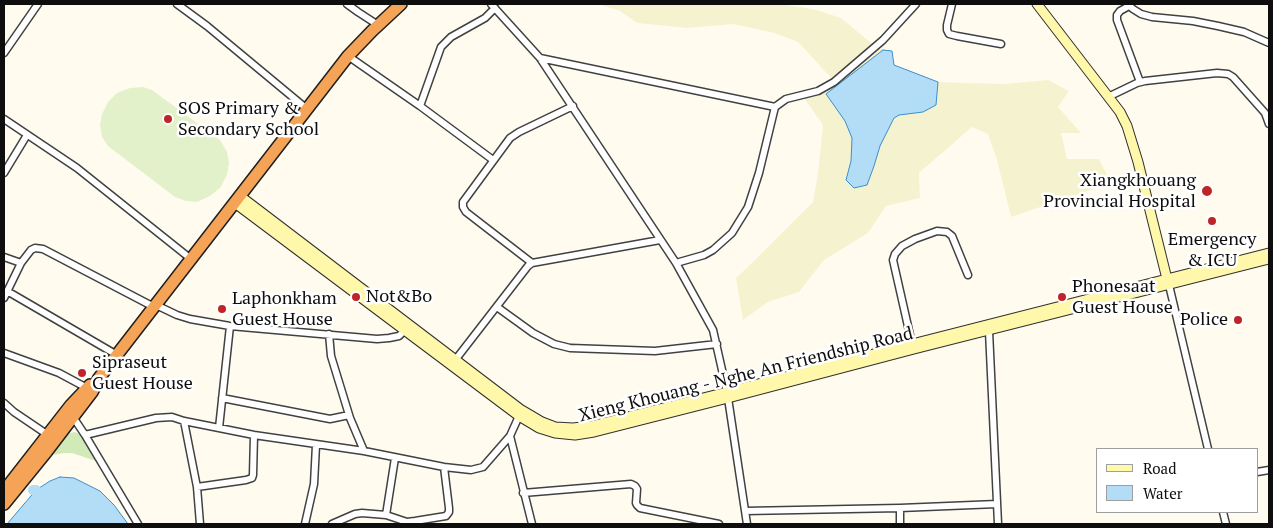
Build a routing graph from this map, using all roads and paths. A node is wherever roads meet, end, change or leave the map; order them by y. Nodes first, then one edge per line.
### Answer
1 (38, 4) edge
2 (177, 4) edge
3 (347, 4) edge
4 (401, 4) edge
5 (916, 4) edge
6 (952, 4) edge
7 (1038, 4) edge
8 (1128, 5) edge
9 (493, 6) edge
10 (378, 25) junction
11 (1269, 43) edge
12 (1001, 44) dead end
13 (4, 53) edge
14 (348, 56) junction
15 (540, 58) junction
16 (1140, 82) junction
17 (1110, 96) junction
18 (420, 106) junction
19 (573, 106) junction
20 (775, 106) junction
21 (307, 109) junction
22 (4, 119) edge
23 (1269, 124) edge
24 (27, 135) junction
25 (493, 160) junction
26 (4, 173) edge
27 (237, 200) junction
28 (660, 240) junction
29 (1269, 253) edge
30 (4, 257) edge
31 (191, 259) junction
32 (1269, 259) edge
33 (21, 263) junction
34 (532, 263) junction
35 (676, 263) junction
36 (968, 275) dead end
37 (1168, 282) junction
38 (7, 291) junction
39 (4, 298) edge
40 (155, 306) junction
41 (497, 307) junction
42 (230, 326) junction
43 (988, 328) junction
44 (405, 330) junction
45 (329, 334) junction
46 (717, 344) junction
47 (912, 344) junction
48 (4, 353) edge
49 (117, 355) junction
50 (454, 362) junction
51 (99, 378) junction
52 (86, 388) junction
53 (728, 395) junction
54 (222, 398) junction
55 (4, 403) edge
56 (349, 415) junction
57 (518, 416) junction
58 (73, 417) junction
59 (184, 421) junction
60 (219, 428) junction
61 (48, 435) junction
62 (85, 435) junction
63 (254, 435) junction
64 (510, 436) junction
65 (316, 445) junction
66 (1208, 448) edge
67 (364, 452) junction
68 (395, 458) junction
69 (444, 467) junction
70 (197, 487) junction
71 (4, 491) edge
72 (523, 493) junction
73 (4, 504) edge
74 (997, 504) junction
75 (900, 508) junction
76 (745, 512) junction
77 (386, 515) junction
78 (138, 524) edge
79 (200, 524) edge
80 (305, 524) edge
81 (332, 524) edge
82 (532, 524) edge
83 (719, 524) edge
84 (747, 524) edge
85 (900, 524) edge
86 (998, 524) edge

1 - 13 street
2 - 21 street
3 - 10 street
4 - 10 highway
5 - 20 street
6 - 12 street
7 - 17 street
8 - 11 street
8 - 16 street
9 - 15 street
9 - 18 street
10 - 14 highway
14 - 18 street
14 - 21 highway
15 - 19 street
15 - 20 street
16 - 17 street
16 - 23 street
17 - 37 street
18 - 25 street
19 - 25 street
19 - 28 street
20 - 35 street
21 - 27 highway
22 - 24 street
24 - 26 street
24 - 31 street
25 - 34 street
27 - 31 highway
27 - 44 street, Xieng Khouang - Nghe An Friendship Road
27 - 50 street, Xieng Khouang - Nghe An Friendship Road
28 - 34 street
28 - 35 street
29 - 37 street, Xieng Khouang - Nghe An Friendship Road
30 - 33 street
31 - 40 highway
32 - 37 street, Xieng Khouang - Nghe An Friendship Road
33 - 38 street
33 - 40 street
34 - 41 street
35 - 46 street
36 - 47 street
37 - 43 street, Xieng Khouang - Nghe An Friendship Road
37 - 66 street
38 - 39 street
38 - 49 street
40 - 42 street
40 - 49 highway
41 - 46 street
41 - 50 street
42 - 45 street
42 - 54 street
43 - 47 street, Xieng Khouang - Nghe An Friendship Road
43 - 53 street, Xieng Khouang - Nghe An Friendship Road
43 - 74 street
44 - 45 street
44 - 50 street, Xieng Khouang - Nghe An Friendship Road
45 - 56 street
46 - 53 street
47 - 53 street, Xieng Khouang - Nghe An Friendship Road
48 - 52 street
49 - 51 highway
50 - 53 street, Xieng Khouang - Nghe An Friendship Road
50 - 57 street, Xieng Khouang - Nghe An Friendship Road
51 - 52 highway
51 - 58 highway
52 - 61 highway
53 - 57 street, Xieng Khouang - Nghe An Friendship Road
53 - 76 street
54 - 56 street
54 - 60 street
55 - 61 street
56 - 67 street
57 - 64 street
58 - 62 street
58 - 73 highway
59 - 60 street
59 - 62 street
59 - 70 street
60 - 63 street
61 - 71 highway
62 - 78 street
63 - 65 street
63 - 70 street
64 - 69 street
64 - 72 street
65 - 67 street
65 - 80 street
67 - 68 street
68 - 69 street
68 - 77 street
69 - 77 street
70 - 79 street
72 - 82 street
72 - 83 street
74 - 75 street
74 - 86 street
75 - 76 street
75 - 85 street
76 - 84 street
77 - 81 street

